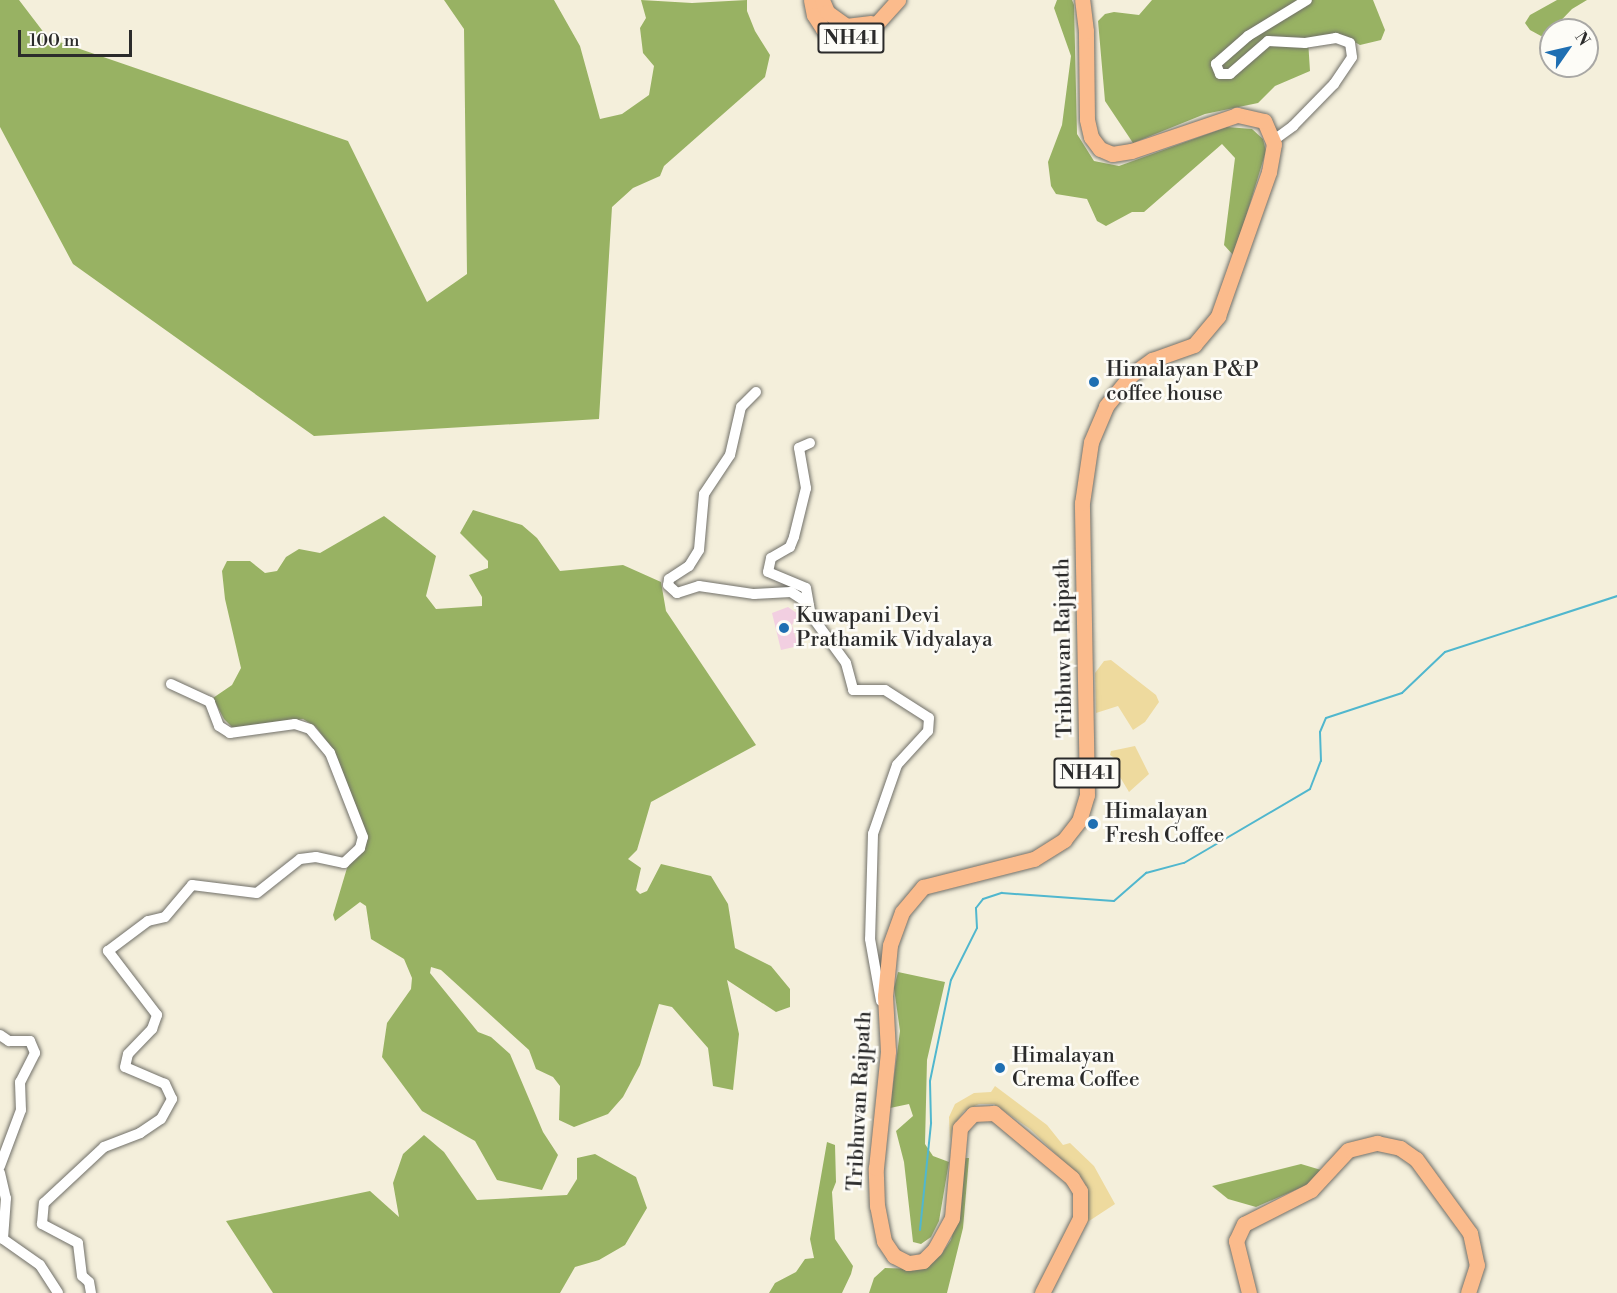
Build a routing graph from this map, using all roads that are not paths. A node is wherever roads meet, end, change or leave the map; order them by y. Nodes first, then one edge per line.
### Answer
1 (811, 0) edge
2 (822, 0) edge
3 (898, 0) edge
4 (1082, 0) edge
5 (1307, 0) edge
6 (885, 16) junction
7 (1274, 140) junction
8 (756, 392) dead end
9 (810, 443) dead end
10 (809, 606) junction
11 (171, 684) dead end
12 (887, 1026) junction
13 (0, 1035) edge
14 (0, 1166) edge
15 (0, 1173) edge
16 (58, 1293) edge
17 (92, 1293) edge
18 (1042, 1293) edge
19 (1249, 1293) edge
20 (1468, 1293) edge

1 - 6 highway, NH41
2 - 6 highway
3 - 6 highway, NH41
4 - 7 highway
5 - 7 street
7 - 12 highway, Tribhuvan Rajpath / NH41
8 - 10 street
9 - 10 street
10 - 12 street
11 - 17 street
12 - 18 highway, Tribhuvan Rajpath / NH41
13 - 14 street
15 - 16 street
19 - 20 highway

